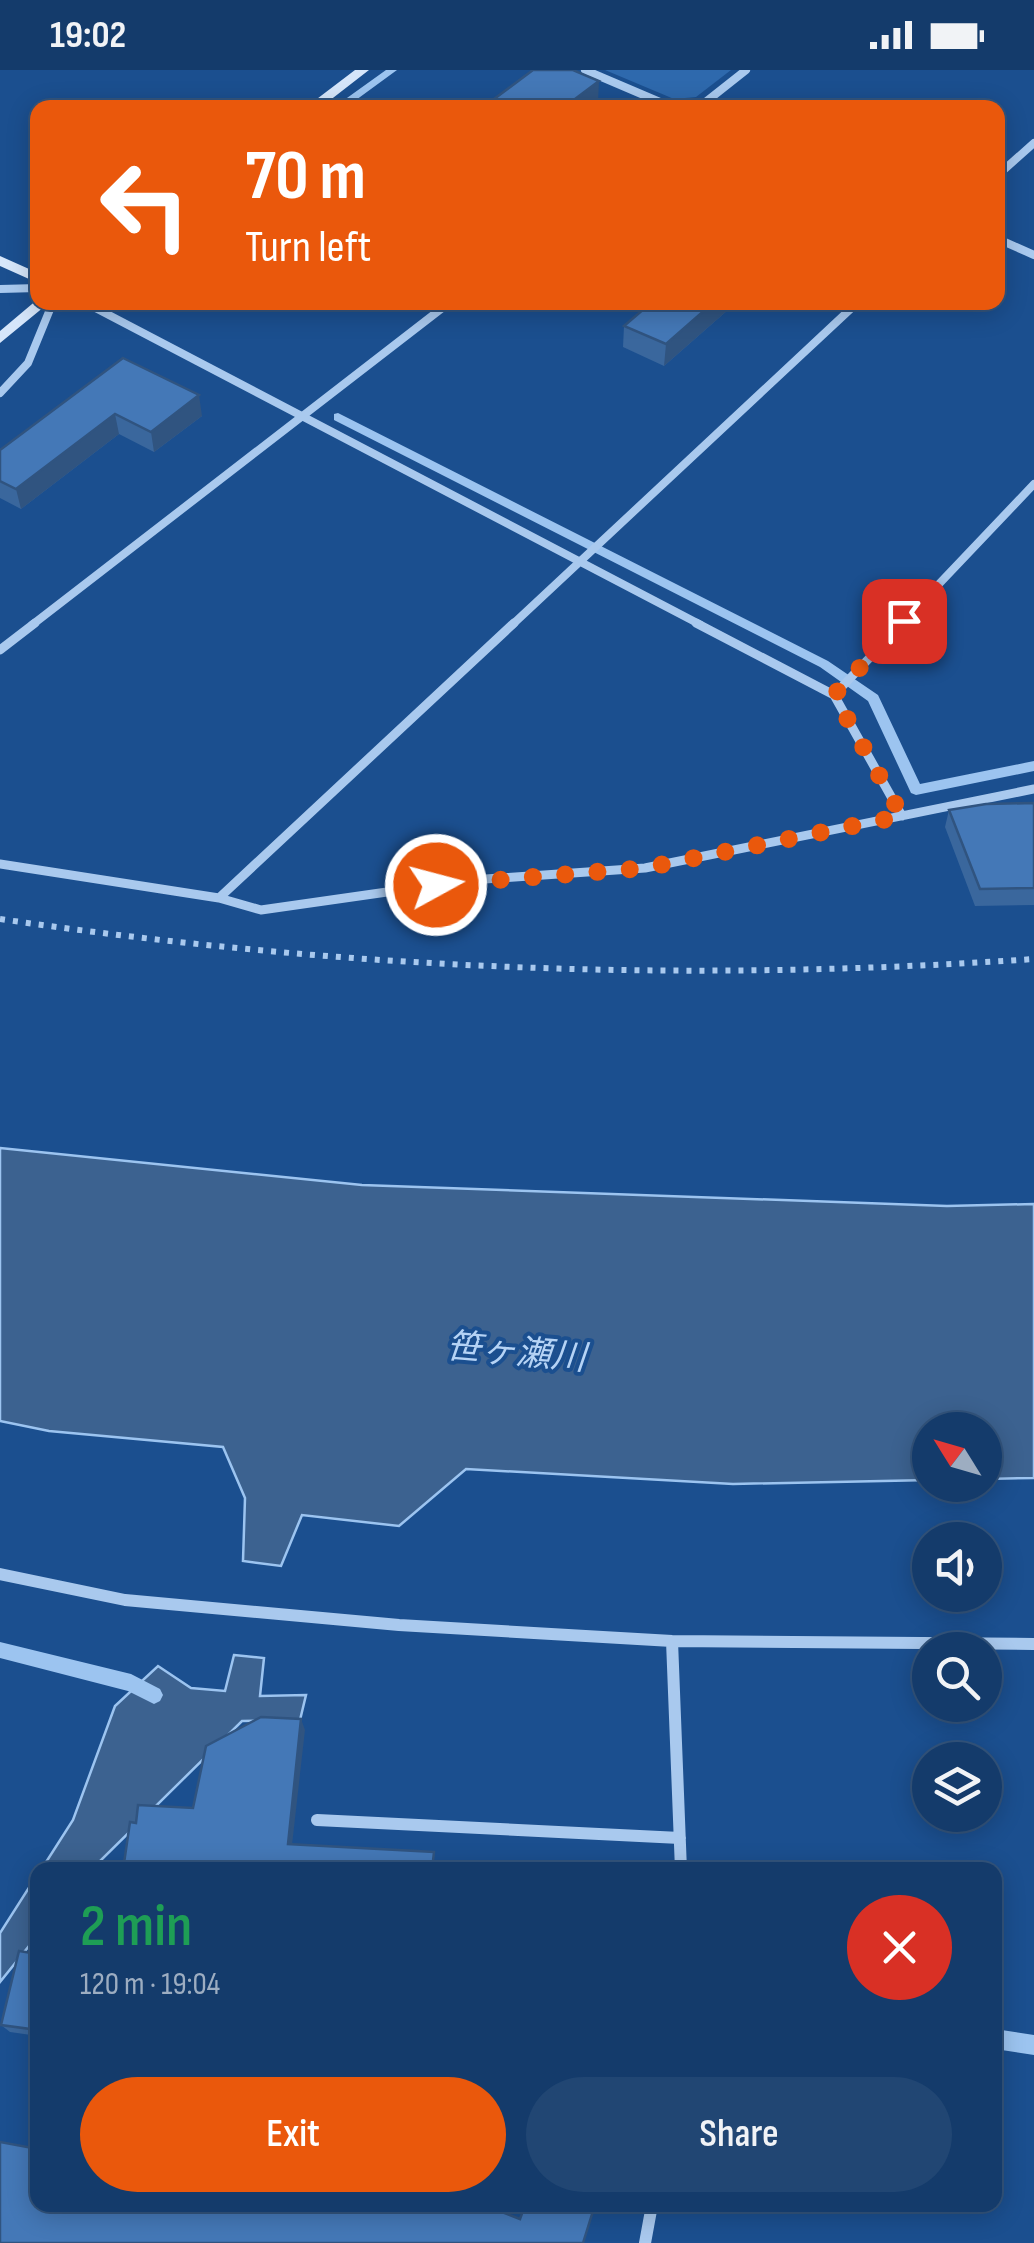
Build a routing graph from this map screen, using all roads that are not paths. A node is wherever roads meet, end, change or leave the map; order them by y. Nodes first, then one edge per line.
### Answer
1 (363, 70) edge
2 (585, 70) edge
3 (746, 70) edge
4 (321, 100) edge
5 (655, 100) edge
6 (708, 100) edge
7 (1034, 143) edge
8 (1005, 169) edge
9 (1005, 242) edge
10 (1034, 254) edge
11 (0, 260) edge
12 (30, 275) edge
13 (30, 288) edge
14 (0, 289) edge
15 (34, 310) edge
16 (50, 310) edge
17 (99, 310) edge
18 (440, 310) edge
19 (849, 310) edge
20 (0, 339) edge
21 (0, 393) edge
22 (302, 419) junction
23 (1034, 484) edge
24 (578, 563) junction
25 (0, 650) edge
26 (834, 695) junction
27 (1034, 789) edge
28 (902, 816) junction
29 (0, 864) edge
30 (219, 898) junction
31 (0, 1574) edge
32 (672, 1641) junction
33 (1034, 1644) edge
34 (317, 1820) dead end
35 (680, 1838) junction
36 (681, 1862) edge
37 (651, 2212) edge
38 (645, 2243) edge

1 - 4 street
2 - 5 street
3 - 6 street
7 - 8 street
9 - 10 street
11 - 12 street
13 - 14 street
15 - 20 street
16 - 21 street
17 - 22 street
18 - 22 street
19 - 24 street
22 - 24 street
22 - 25 street
23 - 26 street
24 - 26 street
24 - 30 street
26 - 28 street
27 - 28 street
28 - 30 street
29 - 30 street
31 - 32 street
32 - 33 street
32 - 35 street
34 - 35 street
35 - 36 street
37 - 38 street

